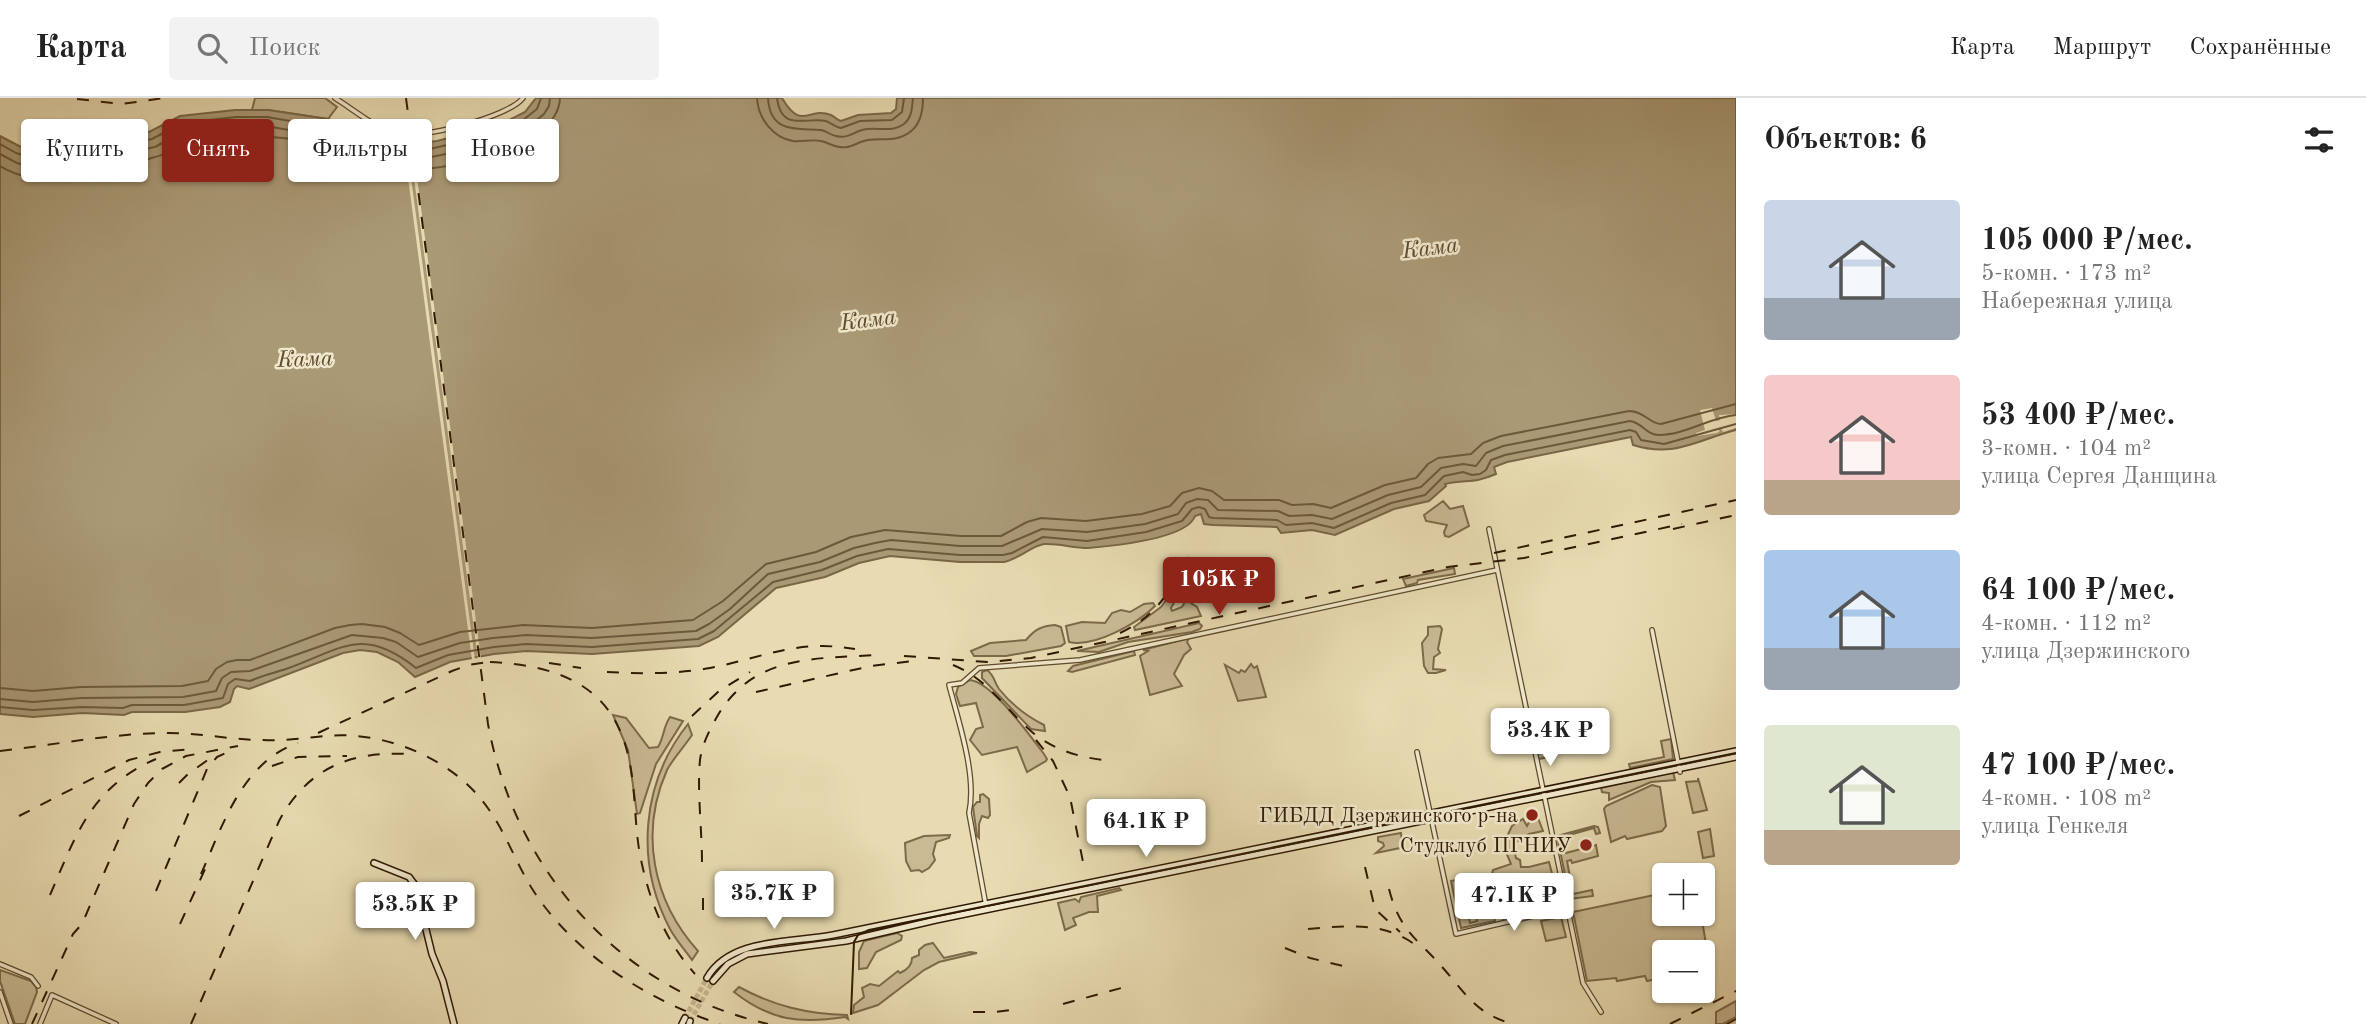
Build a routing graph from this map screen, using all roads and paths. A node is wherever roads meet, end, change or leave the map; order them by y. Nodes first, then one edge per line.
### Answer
1 (335, 98) edge
2 (523, 98) edge
3 (1489, 529) dead end
4 (1497, 570) junction
5 (1652, 630) dead end
6 (1417, 752) dead end
7 (1736, 754) edge
8 (1679, 768) junction
9 (1543, 794) junction
10 (1431, 817) junction
11 (374, 863) dead end
12 (987, 907) junction
13 (1567, 908) junction
14 (0, 964) edge
15 (710, 980) tunnel mouth
16 (38, 986) dead end
17 (0, 992) edge
18 (1601, 1012) dead end
19 (11, 1024) edge
20 (40, 1024) edge
21 (116, 1024) edge
22 (454, 1024) edge

1 - 2 street
3 - 4 street
4 - 9 street
4 - 12 street
5 - 8 street
6 - 10 street
7 - 8 main road
8 - 9 main road
9 - 10 main road
9 - 13 street
10 - 12 main road
10 - 13 street
11 - 22 main road
12 - 15 main road
13 - 18 street
14 - 16 street
17 - 19 street
20 - 21 street

